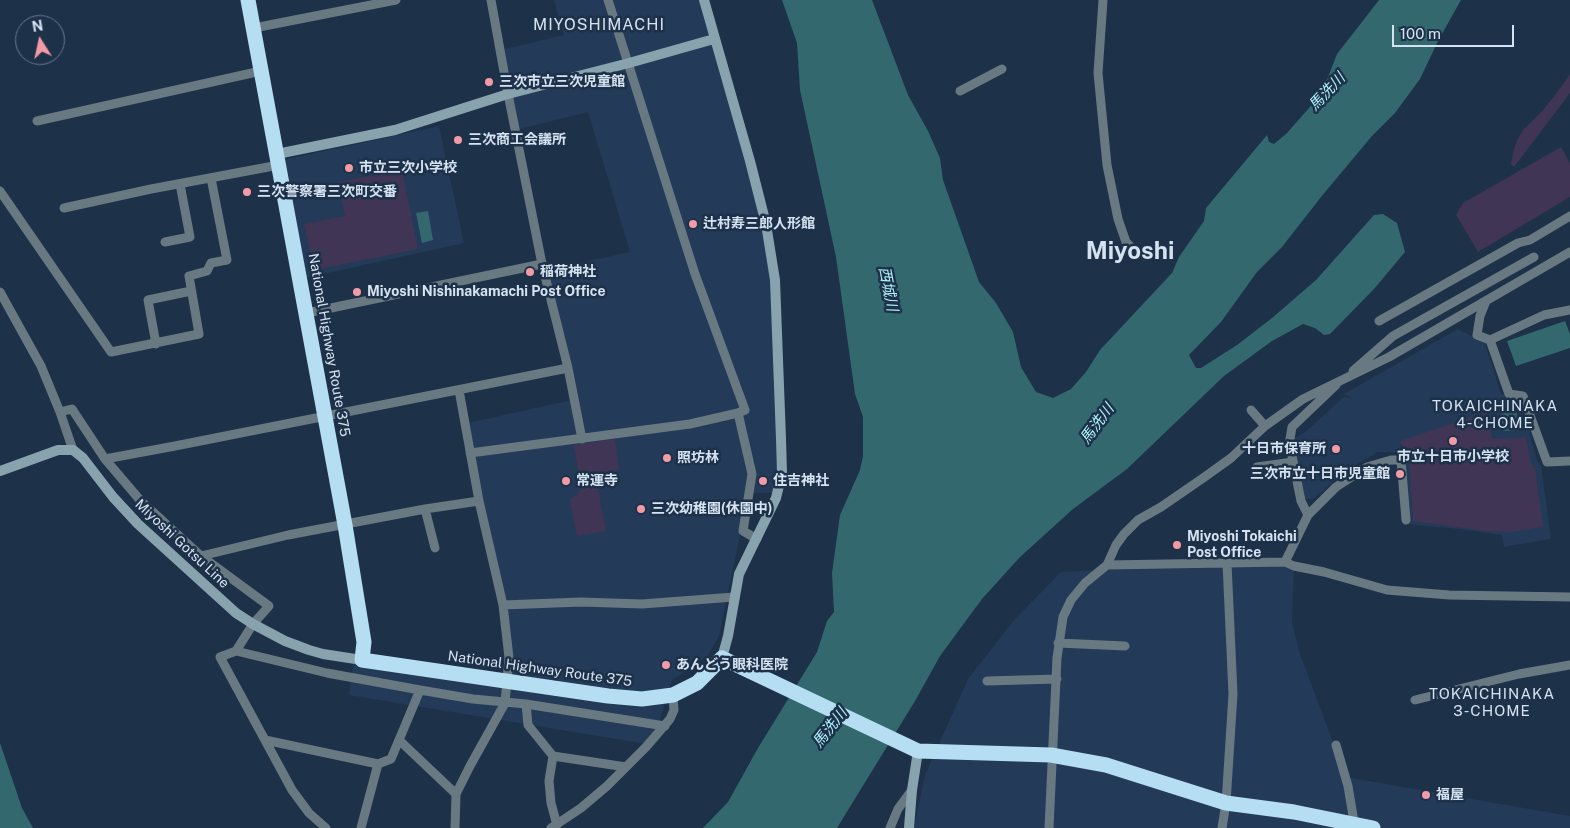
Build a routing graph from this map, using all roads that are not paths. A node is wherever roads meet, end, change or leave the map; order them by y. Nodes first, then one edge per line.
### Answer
1 (248, 0) edge
2 (396, 0) edge
3 (491, 0) edge
4 (608, 0) edge
5 (704, 0) edge
6 (1103, 0) edge
7 (254, 28) junction
8 (714, 39) junction
9 (629, 63) junction
10 (1002, 69) dead end
11 (261, 71) junction
12 (960, 91) dead end
13 (508, 94) junction
14 (37, 121) dead end
15 (278, 159) junction
16 (211, 178) junction
17 (180, 184) junction
18 (0, 191) edge
19 (64, 208) dead end
20 (1570, 216) edge
21 (165, 242) dead end
22 (1130, 246) dead end
23 (1570, 252) edge
24 (1534, 257) dead end
25 (542, 264) junction
26 (191, 291) junction
27 (0, 292) edge
28 (1486, 301) junction
29 (1570, 310) edge
30 (307, 313) junction
31 (1379, 321) dead end
32 (1490, 340) junction
33 (156, 344) junction
34 (568, 368) junction
35 (1343, 379) junction
36 (458, 390) junction
37 (1251, 410) dead end
38 (60, 412) junction
39 (738, 414) junction
40 (326, 416) junction
41 (1265, 426) junction
42 (582, 439) junction
43 (73, 450) junction
44 (470, 453) junction
45 (105, 459) junction
46 (1570, 461) edge
47 (1293, 462) junction
48 (1257, 467) dead end
49 (0, 471) edge
50 (478, 501) junction
51 (425, 509) junction
52 (1308, 515) junction
53 (1406, 520) dead end
54 (345, 525) junction
55 (757, 539) junction
56 (435, 548) dead end
57 (202, 556) junction
58 (1285, 562) junction
59 (1227, 563) junction
60 (1107, 565) junction
61 (734, 597) junction
62 (1570, 597) edge
63 (503, 604) junction
64 (253, 624) junction
65 (1058, 644) junction
66 (1125, 646) dead end
67 (236, 651) junction
68 (362, 660) junction
69 (728, 662) junction
70 (1570, 665) edge
71 (1057, 679) junction
72 (987, 681) dead end
73 (507, 682) junction
74 (420, 690) junction
75 (673, 695) junction
76 (1415, 700) dead end
77 (505, 703) junction
78 (526, 704) junction
79 (665, 726) junction
80 (265, 740) junction
81 (399, 740) junction
82 (1336, 745) dead end
83 (918, 751) junction
84 (1051, 755) junction
85 (553, 756) junction
86 (378, 764) junction
87 (626, 767) junction
88 (912, 790) junction
89 (456, 794) junction
90 (1226, 803) junction
91 (1355, 826) edge
92 (554, 827) edge
93 (326, 828) edge
94 (361, 828) edge
95 (455, 828) edge
96 (890, 828) edge
97 (909, 828) edge
98 (1049, 828) edge
99 (1222, 828) edge
100 (1373, 828) edge

1 - 7 highway, National Highway Route 375
2 - 7 street
3 - 13 street
4 - 9 street
5 - 8 street
6 - 22 street
7 - 11 highway, National Highway Route 375
8 - 9 street
8 - 55 street
9 - 13 street
9 - 39 street
10 - 12 street
11 - 14 street
11 - 15 highway, National Highway Route 375
13 - 15 street
13 - 25 street
15 - 16 street
15 - 30 highway, National Highway Route 375
16 - 17 street
16 - 26 street
17 - 19 street
17 - 21 street
18 - 33 street
20 - 31 street
23 - 28 street
24 - 35 street
25 - 30 street
25 - 34 street
26 - 33 street
26 - 33 street
27 - 38 street
28 - 32 street
28 - 35 street
29 - 32 street
30 - 40 highway, National Highway Route 375
32 - 46 street
34 - 36 street
34 - 42 street
35 - 41 street
35 - 47 street
36 - 40 street
36 - 44 street
37 - 41 street
38 - 43 street
38 - 45 street
39 - 42 street
39 - 55 street
40 - 45 street
40 - 54 highway, National Highway Route 375
41 - 60 street
42 - 44 street
43 - 49 street
43 - 64 street, Miyoshi Gotsu Line
44 - 50 street
45 - 57 street
47 - 48 street
47 - 52 street
50 - 51 street
50 - 63 street
51 - 54 street
51 - 56 street
52 - 53 street
52 - 58 street
54 - 57 street
54 - 68 highway, National Highway Route 375
55 - 61 street
57 - 64 street
58 - 59 street
58 - 62 street
59 - 60 street
59 - 90 street
60 - 65 street
61 - 63 street
61 - 69 street
63 - 73 street
64 - 67 street
64 - 68 street, Miyoshi Gotsu Line
65 - 66 street
65 - 71 street
67 - 74 street
67 - 80 street
68 - 73 highway, National Highway Route 375
69 - 75 highway, National Highway Route 375
69 - 83 highway
70 - 76 street
71 - 72 street
71 - 84 street
73 - 75 highway, National Highway Route 375
73 - 77 street
74 - 77 street
74 - 81 street
75 - 79 street
77 - 78 street
77 - 89 street
78 - 79 street
78 - 85 street
79 - 87 street
80 - 86 street
80 - 93 street
81 - 86 street
81 - 89 street
82 - 91 street
83 - 84 highway
83 - 88 street
84 - 90 highway
84 - 98 street
85 - 87 street
85 - 92 street
86 - 94 street
87 - 92 street
88 - 96 street
88 - 97 street
89 - 95 street
90 - 91 highway
90 - 99 street
91 - 100 highway

